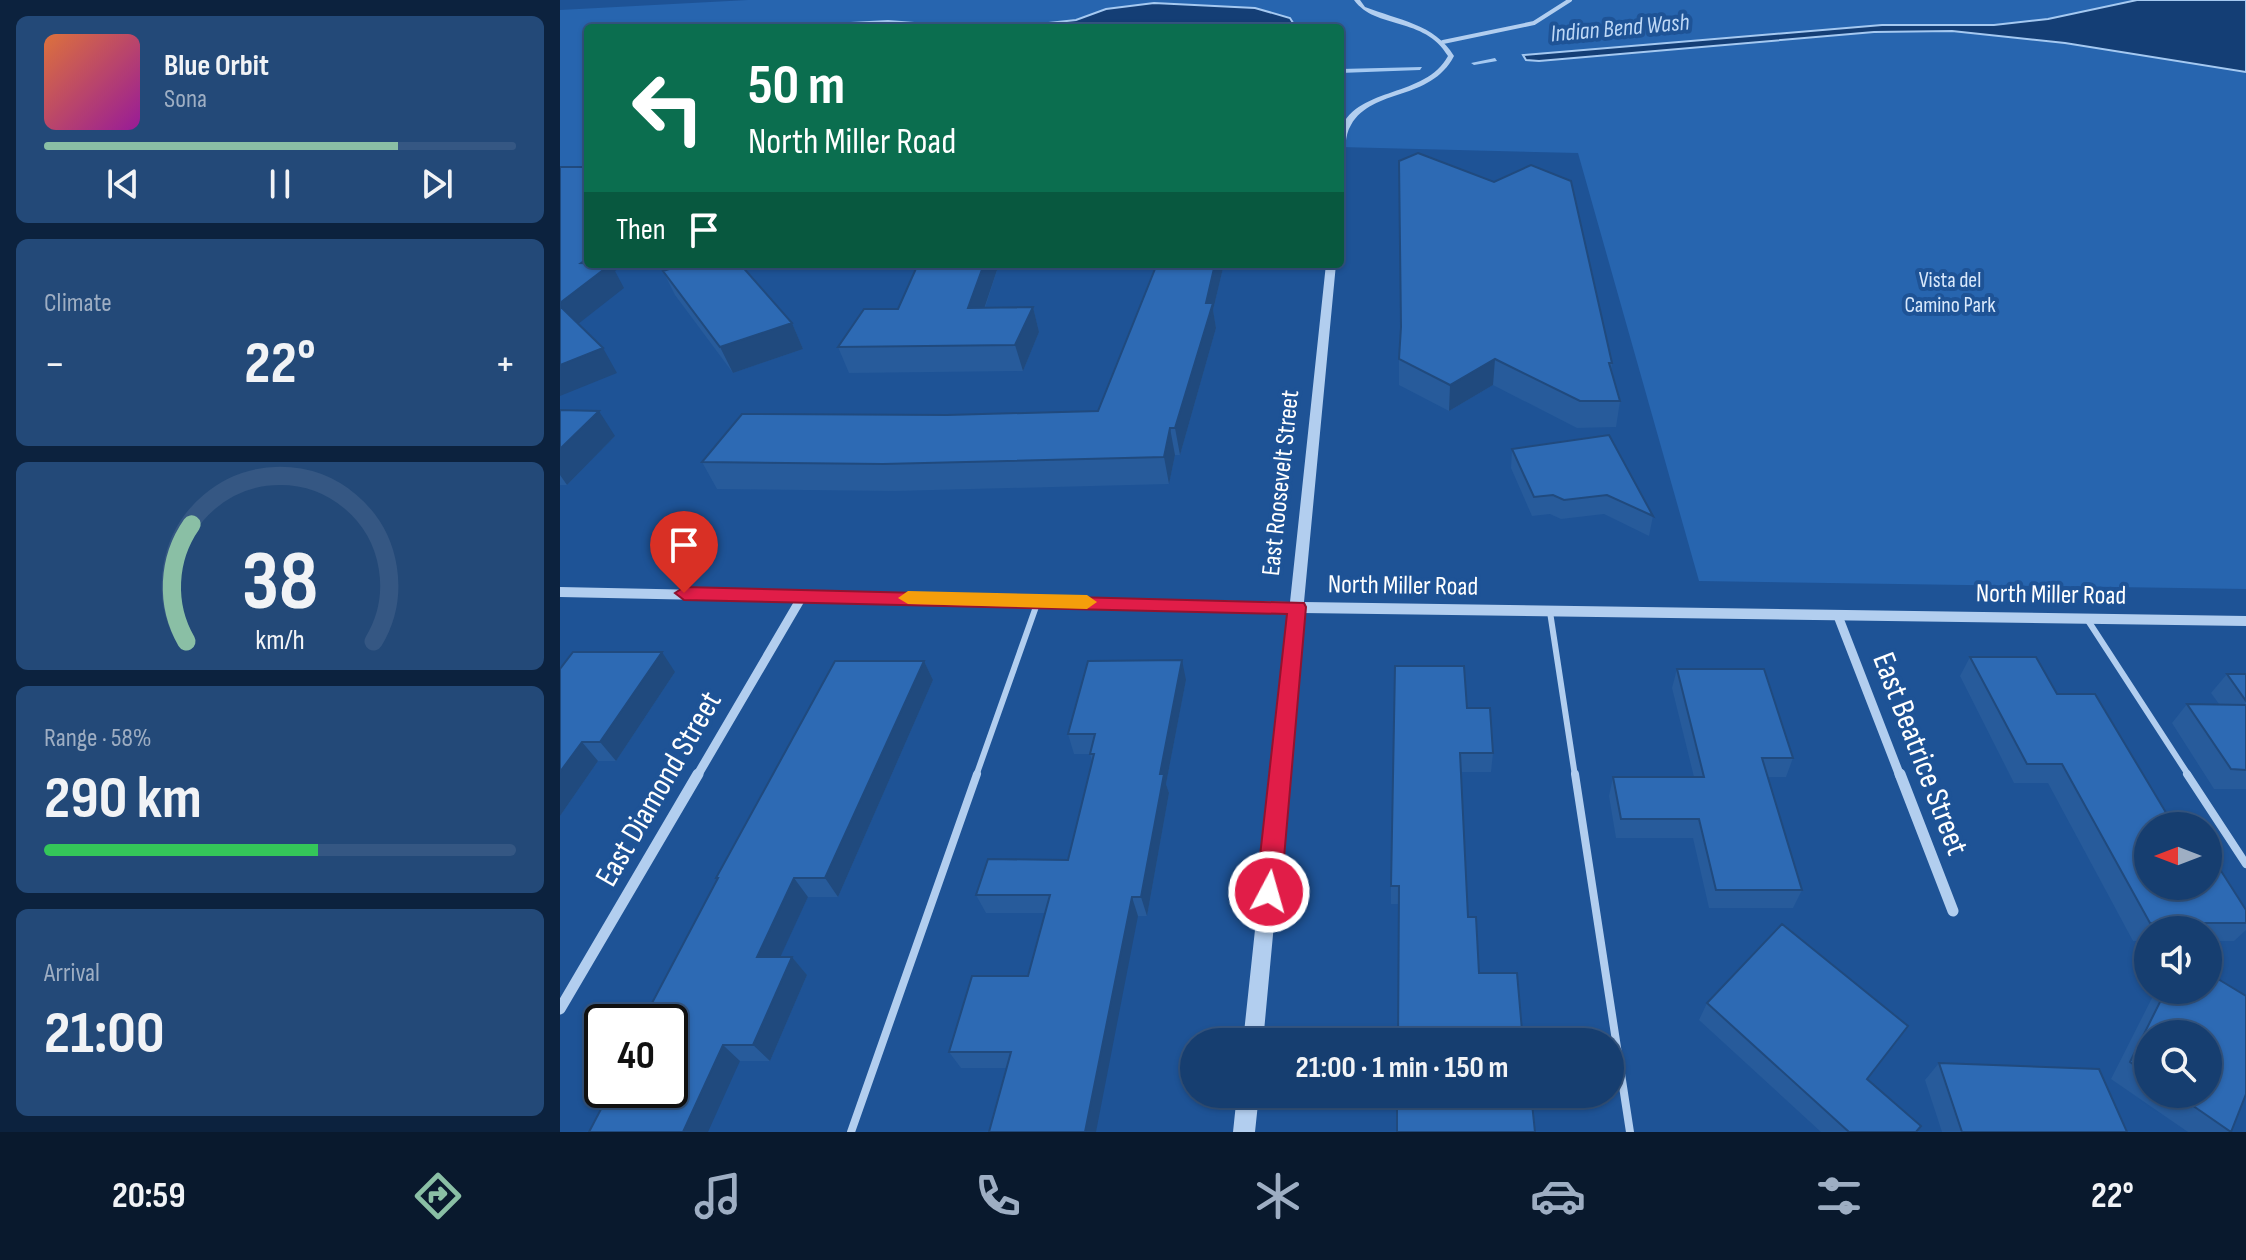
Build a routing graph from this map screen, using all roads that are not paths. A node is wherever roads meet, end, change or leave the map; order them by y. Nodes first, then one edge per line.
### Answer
1 (1357, 0) edge
2 (1570, 0) edge
3 (1443, 42) junction
4 (1344, 131) edge
5 (1331, 268) edge
6 (562, 594) edge
7 (803, 595) junction
8 (1038, 601) junction
9 (1297, 607) junction
10 (1550, 612) junction
11 (1838, 616) junction
12 (2087, 619) junction
13 (2246, 621) edge
14 (2246, 864) edge
15 (1953, 911) dead end
16 (560, 1009) edge
17 (1254, 1028) edge
18 (1247, 1108) edge
19 (851, 1132) edge
20 (1244, 1132) edge
21 (1630, 1132) edge

1 - 3 street
2 - 3 street
3 - 4 street
5 - 9 street, East Roosevelt Street
6 - 7 street, North Miller Road
7 - 8 street, North Miller Road
7 - 16 street, East Diamond Street
8 - 9 street, North Miller Road
8 - 19 lane
9 - 10 street, North Miller Road
9 - 17 street, East Roosevelt Street
10 - 11 street, North Miller Road
10 - 21 lane
11 - 12 street, North Miller Road
11 - 15 street, East Beatrice Street
12 - 13 street, North Miller Road
12 - 14 lane
18 - 20 street

